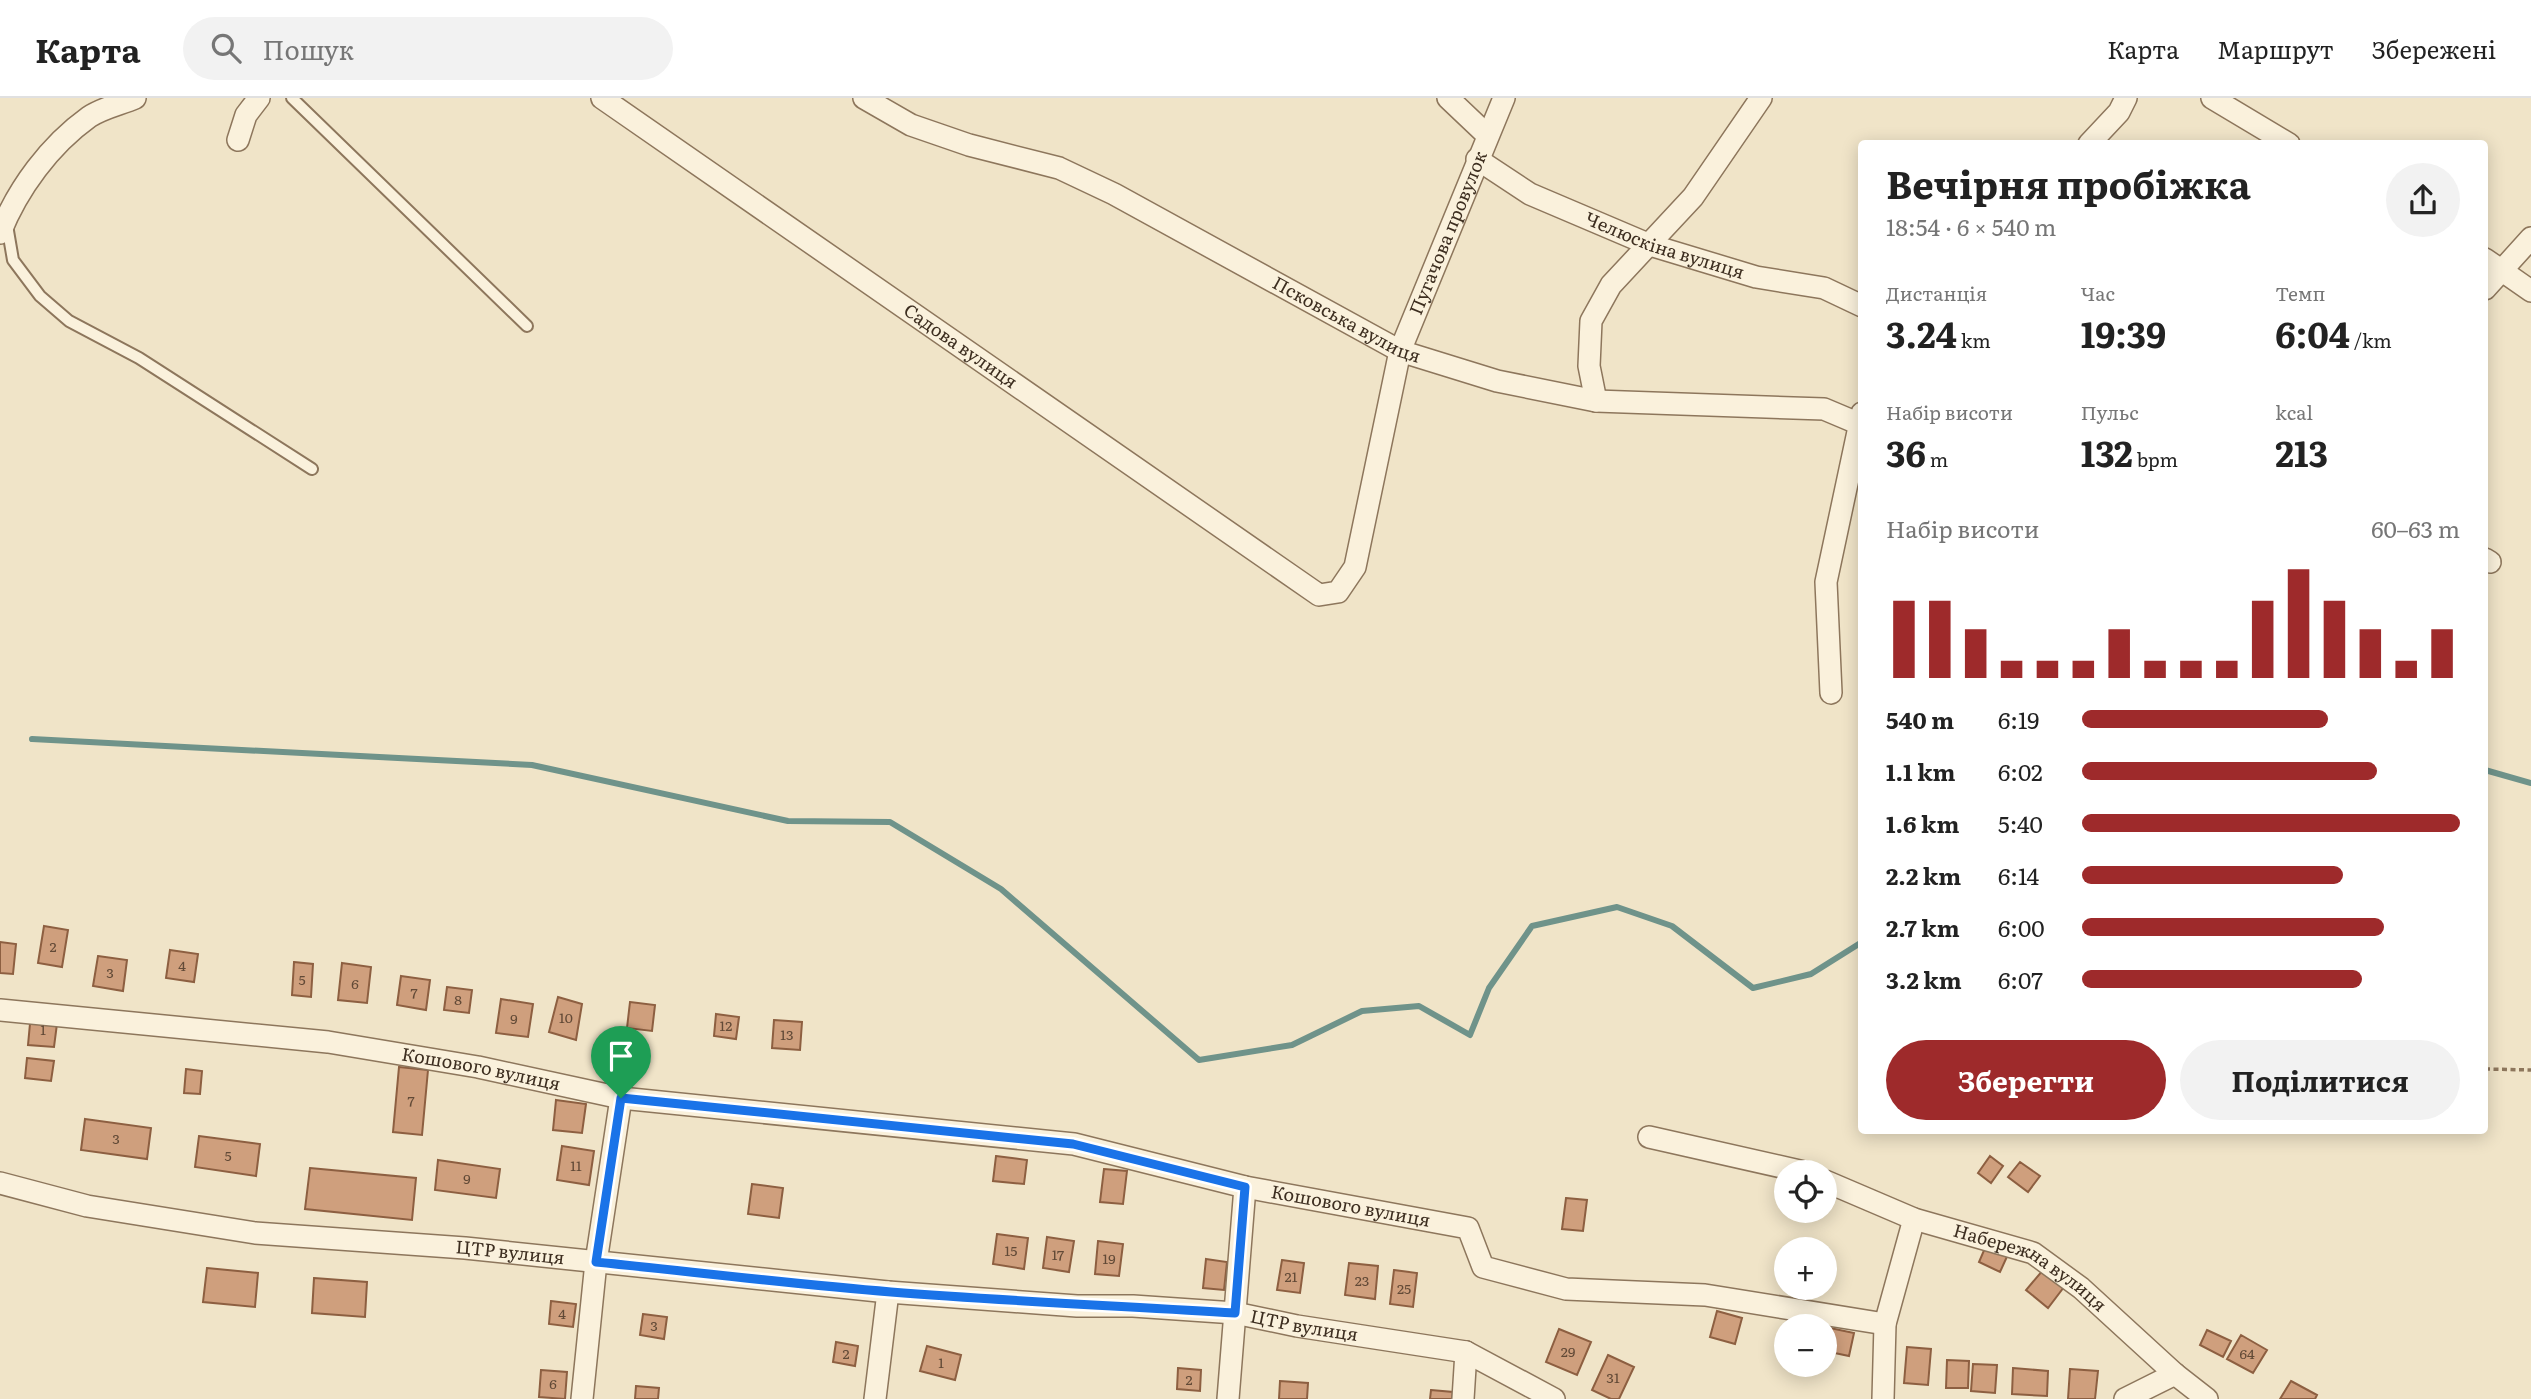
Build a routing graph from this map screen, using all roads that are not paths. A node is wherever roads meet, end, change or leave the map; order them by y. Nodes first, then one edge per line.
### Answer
1 (135, 98) edge
2 (259, 98) edge
3 (292, 98) edge
4 (602, 98) edge
5 (864, 98) edge
6 (1448, 98) edge
7 (1504, 98) edge
8 (1761, 98) edge
9 (2126, 98) edge
10 (2212, 98) edge
11 (1487, 135) junction
12 (238, 140) dead end
13 (2095, 140) edge
14 (2282, 140) edge
15 (1477, 159) junction
16 (3, 225) edge
17 (2531, 238) edge
18 (1650, 245) junction
19 (2488, 261) edge
20 (2504, 270) junction
21 (2488, 286) edge
22 (2531, 291) edge
23 (1858, 304) edge
24 (527, 326) dead end
25 (1400, 351) junction
26 (1596, 401) junction
27 (1858, 420) edge
28 (1858, 435) edge
29 (312, 469) dead end
30 (1319, 595) joint
31 (1830, 693) dead end
32 (0, 1010) edge
33 (621, 1098) junction
34 (1649, 1137) dead end
35 (1774, 1165) edge
36 (0, 1183) edge
37 (1837, 1186) edge
38 (1245, 1187) junction
39 (1914, 1219) junction
40 (596, 1262) junction
41 (888, 1292) junction
42 (1235, 1313) junction
43 (1885, 1324) junction
44 (1466, 1352) junction
45 (2175, 1374) junction
46 (582, 1399) edge
47 (875, 1399) edge
48 (1228, 1399) edge
49 (1463, 1399) edge
50 (1554, 1399) edge
51 (1883, 1399) edge
52 (2125, 1399) edge
53 (2207, 1399) edge

1 - 16 street
2 - 12 street
3 - 24 lane
4 - 30 street, Садова вулиця
5 - 25 street, Псковська вулиця
6 - 11 street
7 - 11 street, Пугачова провулок
8 - 18 street
9 - 13 street
10 - 14 street
11 - 15 street, Пугачова провулок
15 - 18 street, Челюскіна вулиця
15 - 25 street, Пугачова провулок
16 - 29 lane
17 - 20 street
18 - 23 street, Челюскіна вулиця
18 - 26 street
19 - 20 street
20 - 21 street
20 - 22 street
25 - 26 street, Псковська вулиця
25 - 30 street, Пугачова провулок
26 - 27 street, Псковська вулиця
28 - 31 street
32 - 33 street, Кошового вулиця
33 - 38 street, Кошового вулиця
33 - 40 street
34 - 35 street
36 - 40 street, ЦТР вулиця
37 - 39 street, Набережна вулиця
38 - 42 street
38 - 43 street, Кошового вулиця
39 - 43 street
39 - 45 street, Набережна вулиця
40 - 41 street, ЦТР вулиця
40 - 46 street
41 - 42 street, ЦТР вулиця
41 - 47 street
42 - 44 street, ЦТР вулиця
42 - 48 street
43 - 51 street
44 - 49 street
44 - 50 street, ЦТР вулиця
45 - 52 street
45 - 53 street, Набережна вулиця

